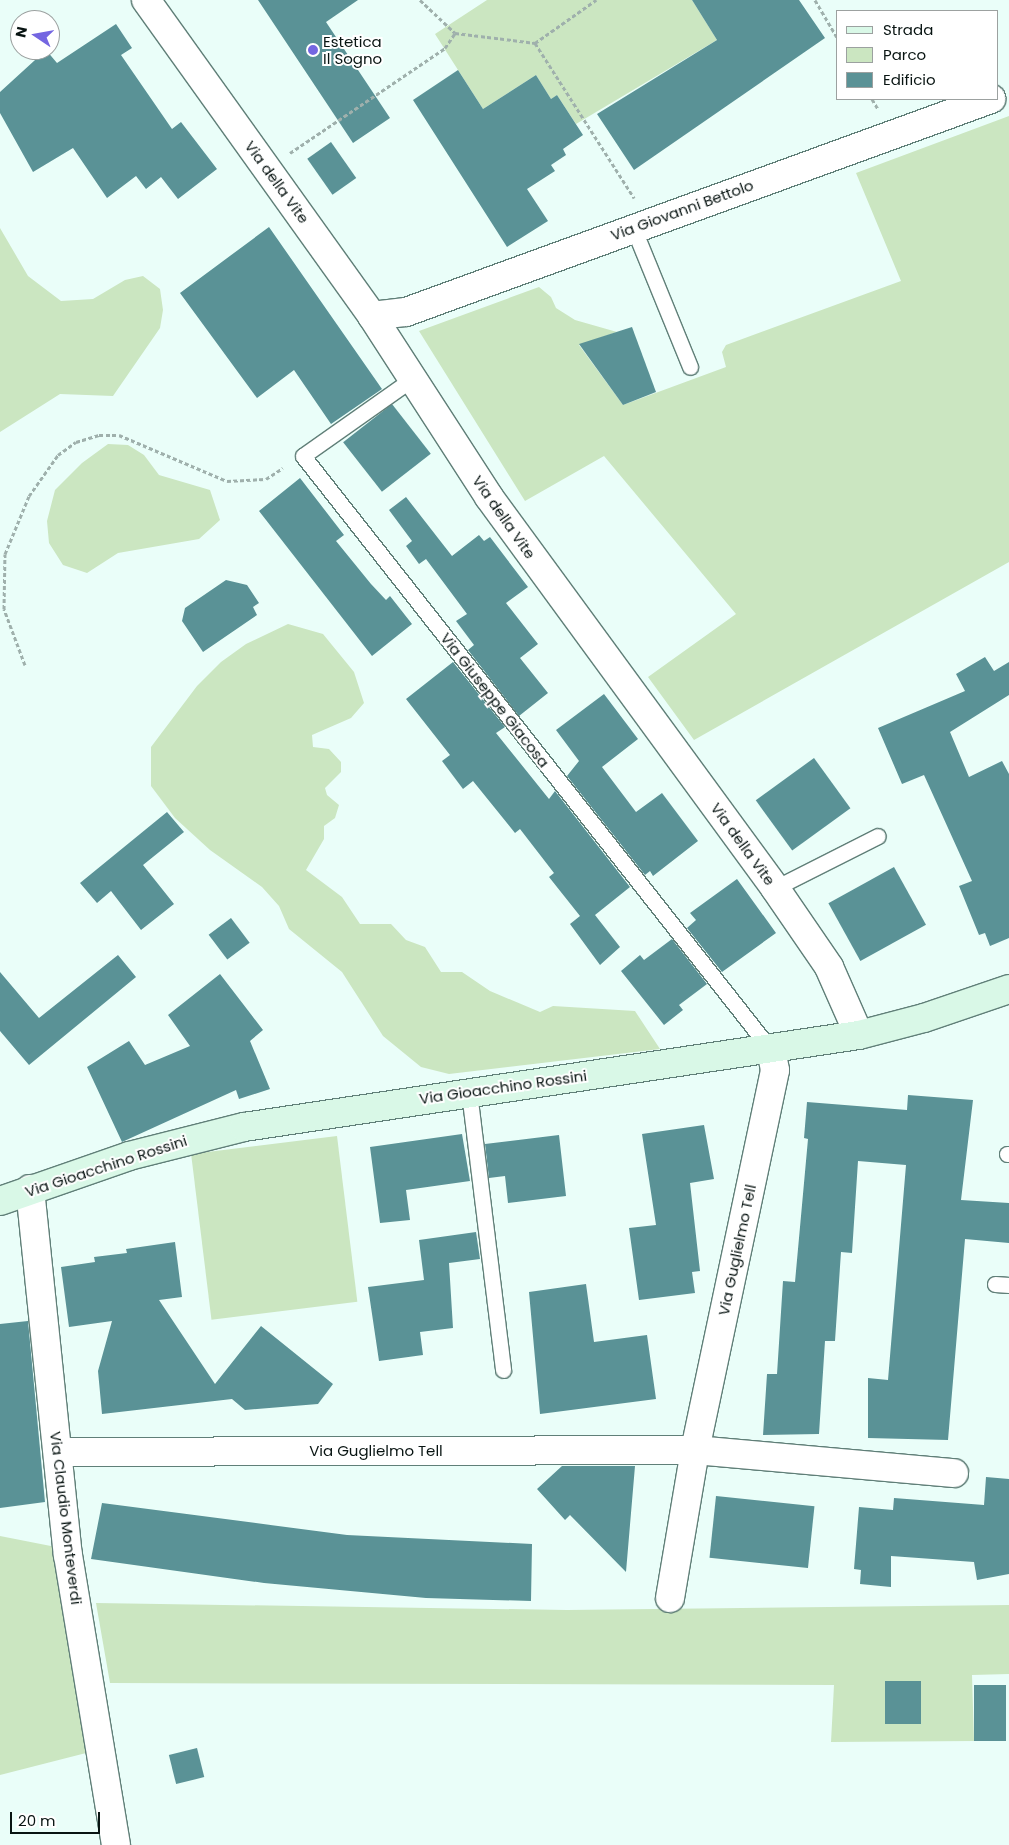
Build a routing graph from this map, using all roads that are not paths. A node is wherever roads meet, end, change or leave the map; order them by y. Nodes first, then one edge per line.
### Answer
1 (146, 0) edge
2 (988, 100) edge
3 (640, 225) junction
4 (372, 316) junction
5 (690, 367) dead end
6 (412, 379) junction
7 (878, 836) dead end
8 (775, 888) junction
9 (1009, 989) edge
10 (858, 1035) junction
11 (771, 1050) junction
12 (469, 1092) junction
13 (30, 1189) junction
14 (0, 1201) edge
15 (503, 1370) dead end
16 (695, 1450) junction
17 (58, 1452) junction
18 (954, 1473) dead end
19 (670, 1598) dead end
20 (116, 1845) edge

1 - 4 street, Via della Vite
2 - 3 street, Via Giovanni Bettolo
3 - 4 street, Via Giovanni Bettolo
3 - 5 lane
4 - 6 street, Via della Vite
6 - 8 street, Via della Vite
6 - 11 lane, Via Giuseppe Giacosa
7 - 8 lane
8 - 10 street, Via della Vite
9 - 10 street, Via Gioacchino Rossini
10 - 11 street, Via Gioacchino Rossini
11 - 12 street, Via Gioacchino Rossini
11 - 16 street, Via Guglielmo Tell
12 - 13 street, Via Gioacchino Rossini
12 - 15 lane
13 - 14 street, Via Gioacchino Rossini
13 - 17 street, Via Claudio Monteverdi
16 - 17 street, Via Guglielmo Tell
16 - 18 street, Via Guglielmo Tell
16 - 19 street, Via Guglielmo Tell
17 - 20 street, Via Claudio Monteverdi

